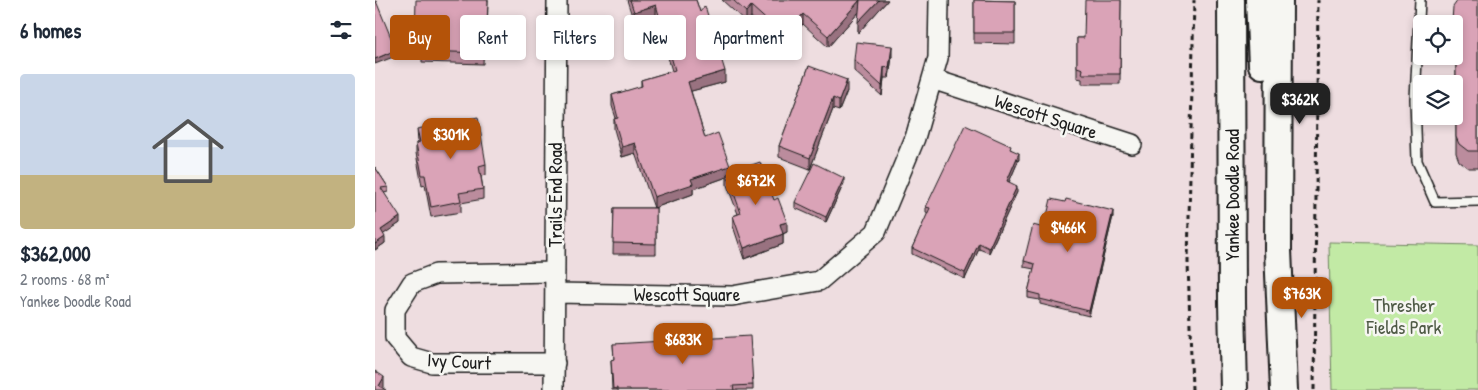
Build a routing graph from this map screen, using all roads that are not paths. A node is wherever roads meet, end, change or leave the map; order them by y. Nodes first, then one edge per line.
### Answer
1 (557, 0) edge
2 (939, 0) edge
3 (1231, 0) edge
4 (1259, 0) edge
5 (1279, 0) edge
6 (1420, 0) edge
7 (932, 79) junction
8 (1132, 144) dead end
9 (1478, 201) edge
10 (1278, 250) junction
11 (555, 272) junction
12 (555, 293) junction
13 (555, 363) junction
14 (554, 390) edge
15 (1234, 390) edge
16 (1284, 390) edge

1 - 11 street, Trails End Road
2 - 7 street, Wescott Square
3 - 15 main road, Yankee Doodle Road
4 - 10 main road
5 - 10 main road
6 - 9 lane
7 - 8 street, Wescott Square
7 - 12 street, Wescott Square
10 - 16 main road
11 - 12 street, Trails End Road
11 - 13 street, Ivy Court
12 - 13 street, Trails End Road
13 - 14 street, Trails End Road

